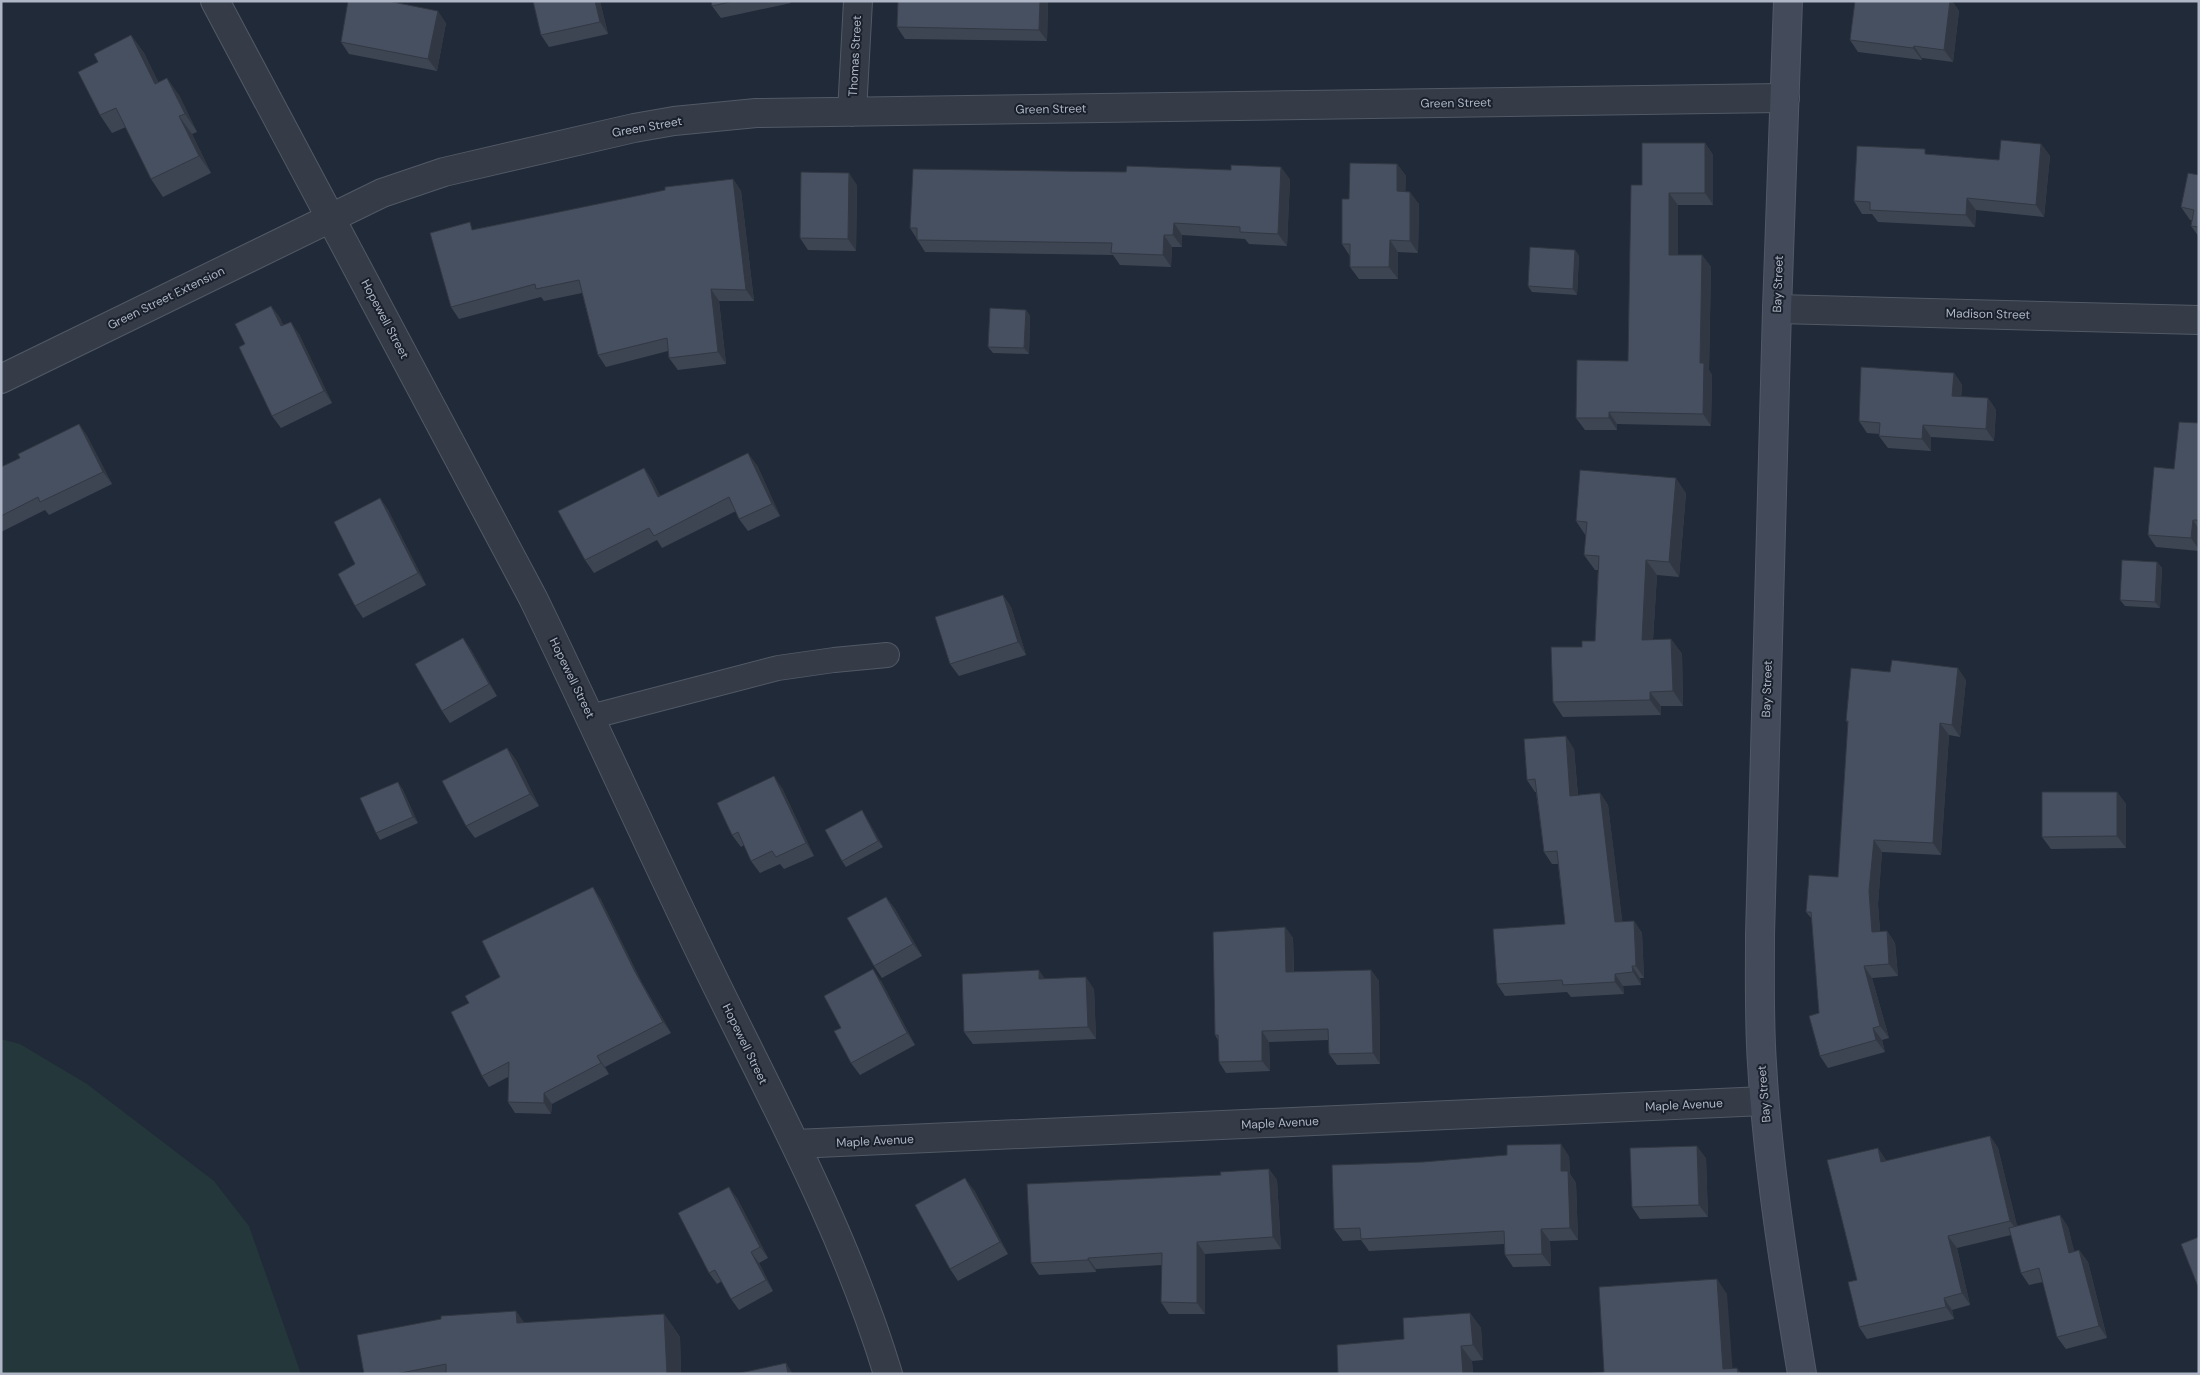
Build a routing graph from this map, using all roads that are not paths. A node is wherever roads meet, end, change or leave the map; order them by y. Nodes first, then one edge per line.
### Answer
1 (215, 1) edge
2 (858, 1) edge
3 (1788, 1) edge
4 (1785, 98) junction
5 (852, 112) junction
6 (332, 217) junction
7 (1777, 309) junction
8 (2199, 320) edge
9 (1, 379) edge
10 (887, 655) dead end
11 (590, 717) junction
12 (1764, 1101) junction
13 (795, 1144) junction
14 (888, 1374) edge
15 (1802, 1374) edge

1 - 6 street, Hopewell Street
2 - 5 street, Thomas Street
3 - 4 main road, Bay Street
4 - 5 street, Green Street
4 - 7 main road, Bay Street
5 - 6 street, Green Street
6 - 9 street, Green Street Extension
6 - 11 street, Hopewell Street
7 - 8 street, Madison Street
7 - 12 main road, Bay Street
10 - 11 lane
11 - 13 street, Hopewell Street
12 - 13 street, Maple Avenue
12 - 15 main road, Bay Street
13 - 14 street, Hopewell Street

